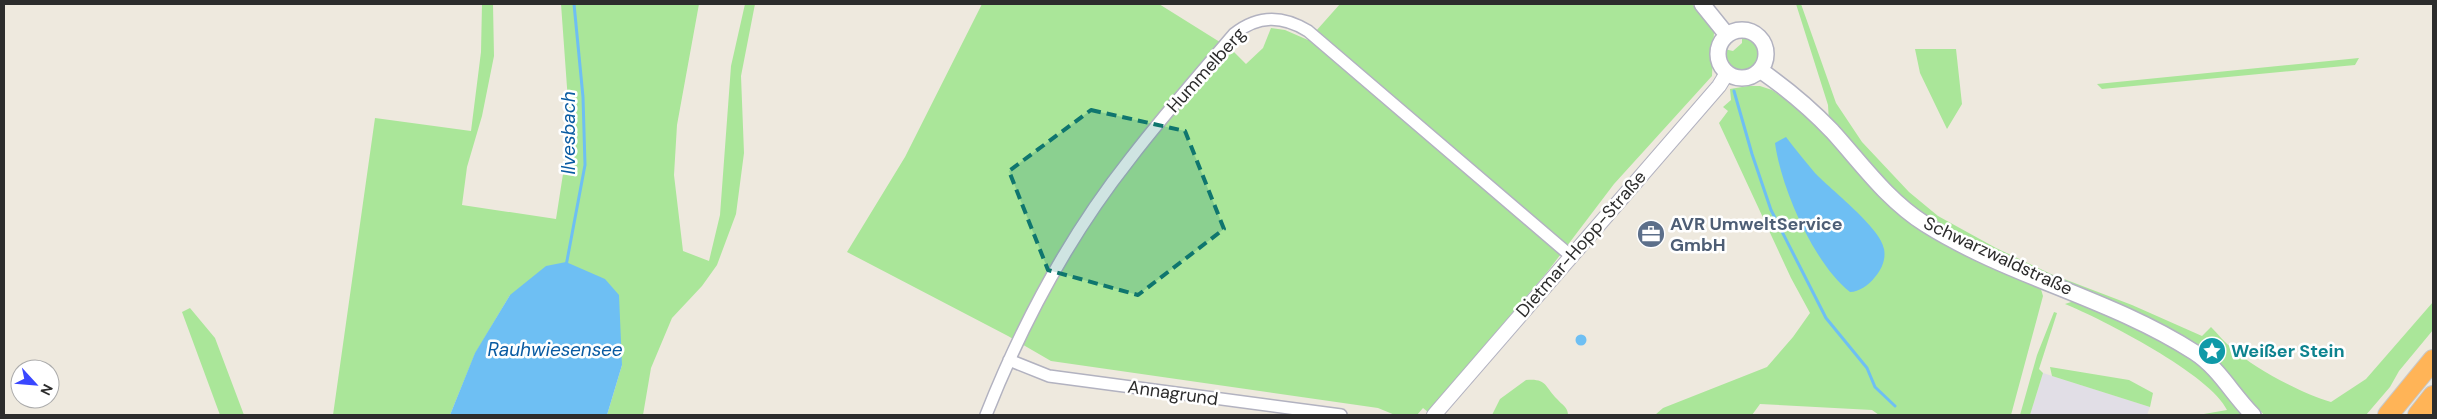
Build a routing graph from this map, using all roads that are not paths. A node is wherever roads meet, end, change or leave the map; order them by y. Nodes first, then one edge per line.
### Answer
1 (1702, 4) edge
2 (1727, 34) junction
3 (1760, 70) junction
4 (1727, 73) junction
5 (1571, 256) junction
6 (1009, 360) junction
7 (2433, 360) edge
8 (2433, 396) edge
9 (986, 415) edge
10 (1340, 415) edge
11 (1434, 415) edge
12 (2253, 415) edge
13 (2388, 415) edge
14 (2418, 415) edge

1 - 2 main road
2 - 3 main road
2 - 4 main road
3 - 4 main road
3 - 12 main road, Schwarzwaldstraße
4 - 5 street, Dietmar-Hopp-Straße
5 - 6 street, Hummelberg
5 - 11 street, Dietmar-Hopp-Straße
6 - 9 street, Hummelberg
6 - 10 street, Annagrund
7 - 13 highway
8 - 14 highway

